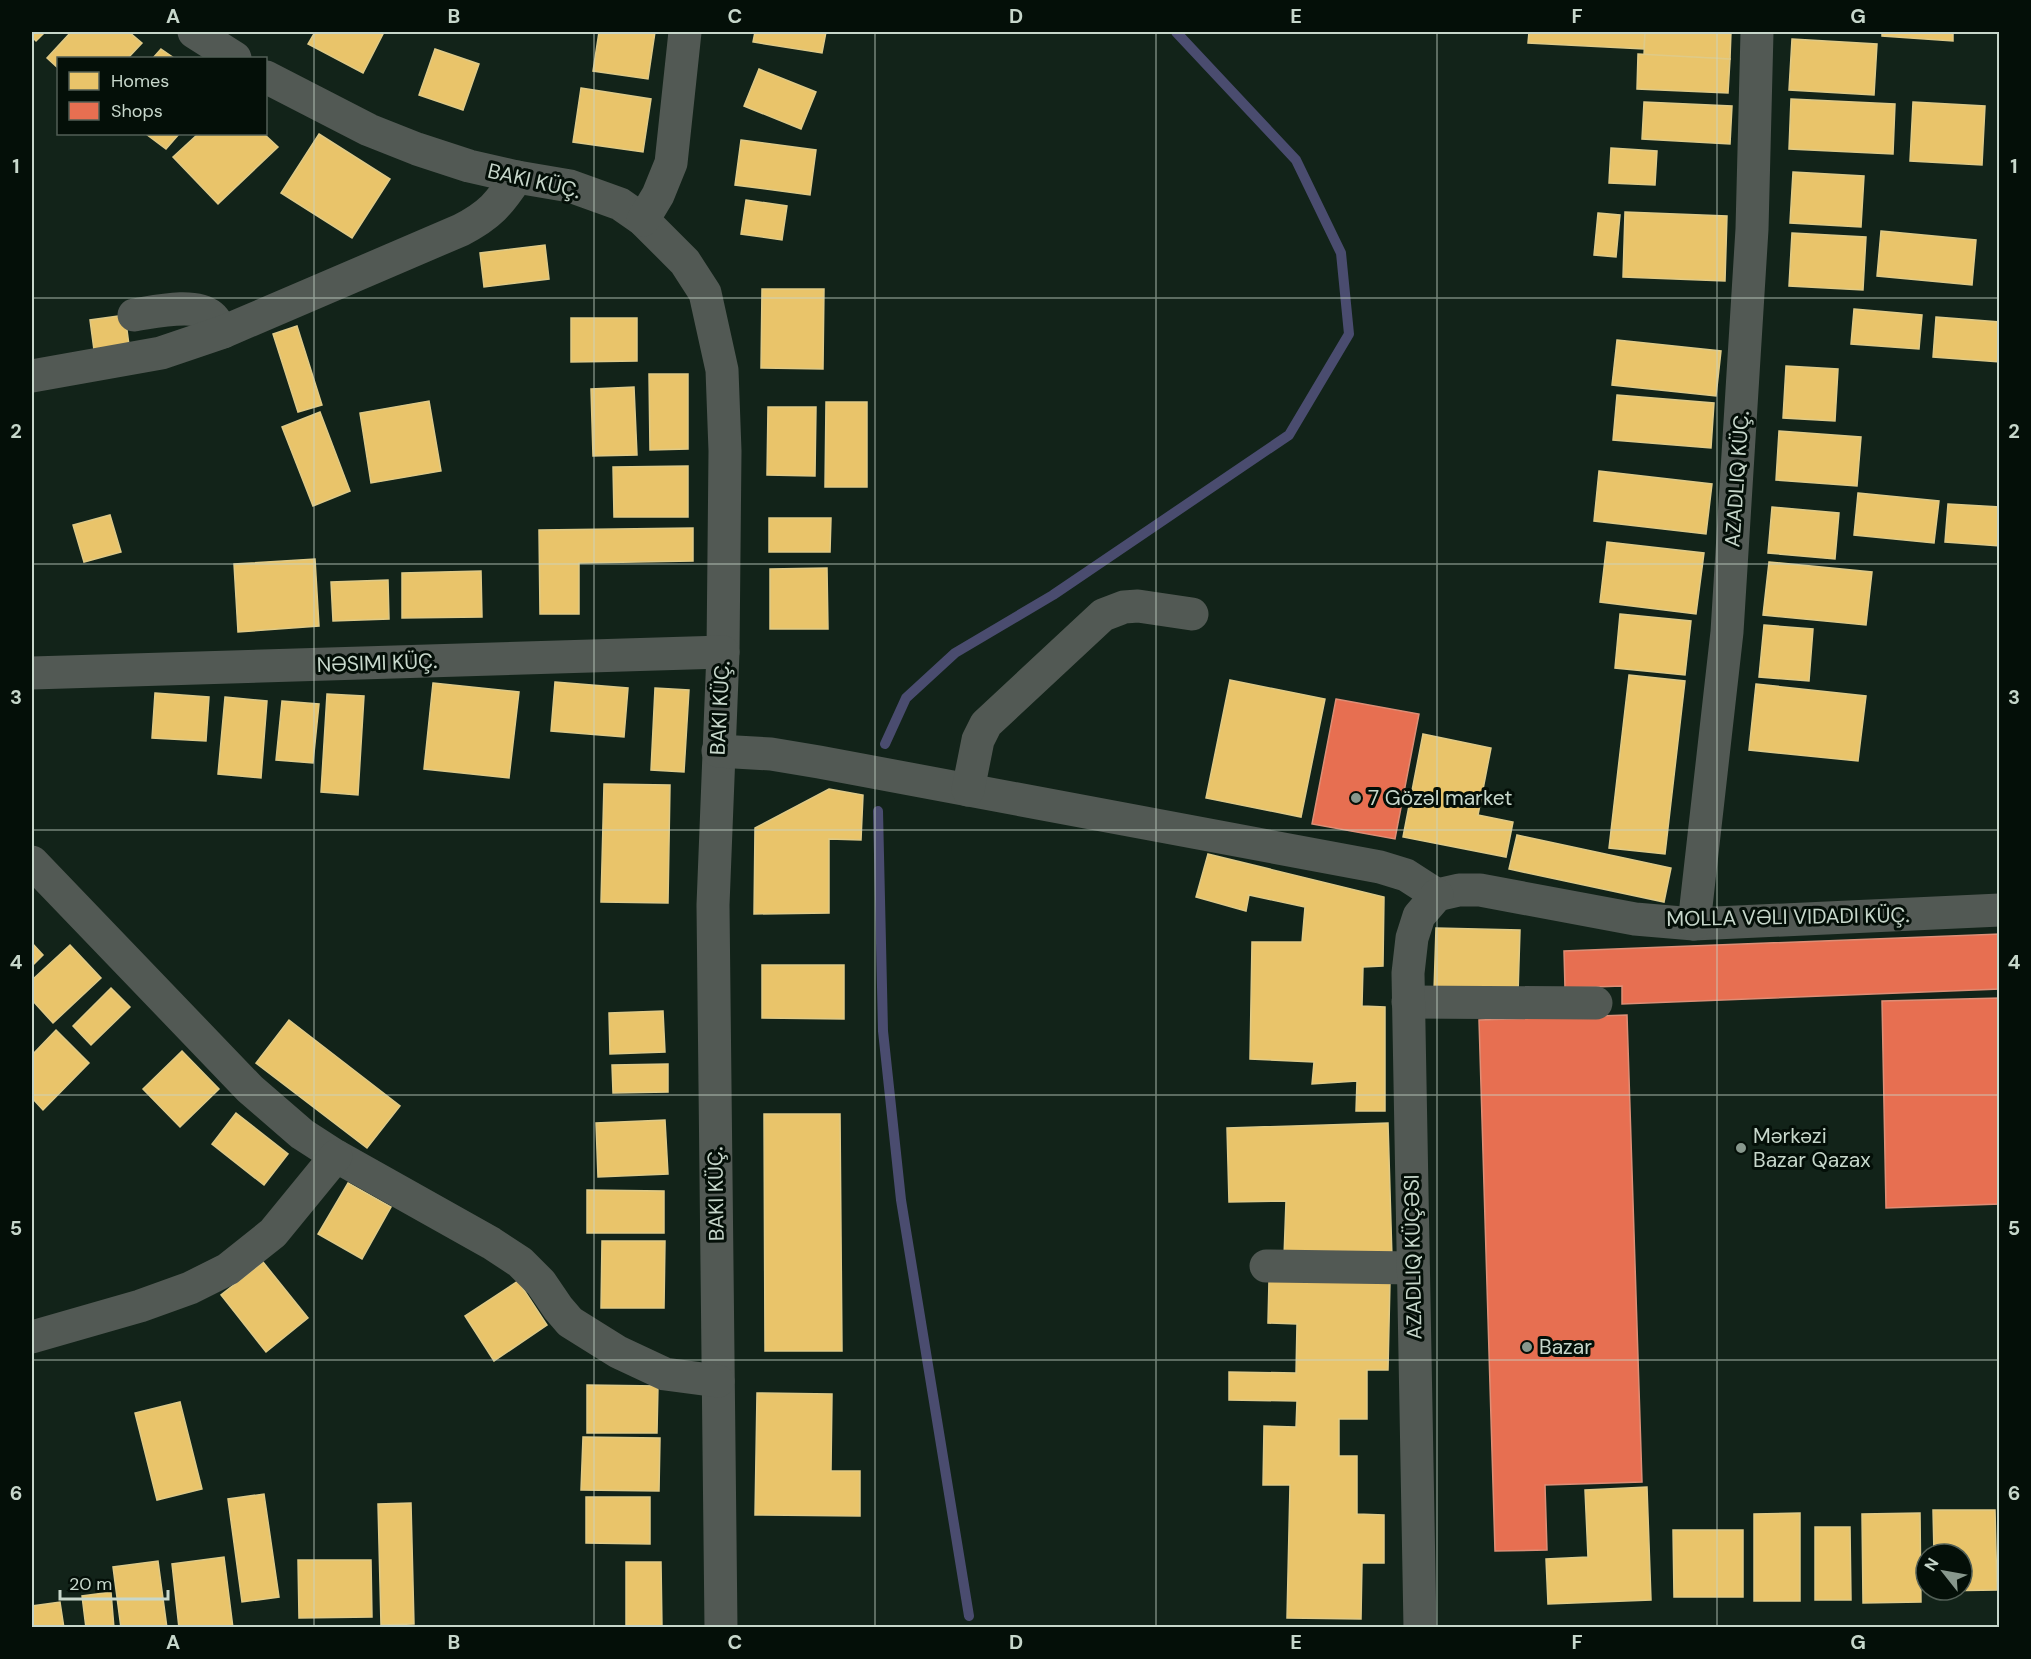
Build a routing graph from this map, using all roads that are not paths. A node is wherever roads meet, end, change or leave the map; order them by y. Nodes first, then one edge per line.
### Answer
1 (194, 32) edge
2 (685, 32) edge
3 (1756, 32) edge
4 (233, 57) edge
5 (267, 78) edge
6 (517, 177) junction
7 (643, 220) junction
8 (134, 315) dead end
9 (223, 332) junction
10 (32, 376) edge
11 (1192, 614) dead end
12 (723, 652) junction
13 (32, 673) edge
14 (718, 751) junction
15 (968, 790) junction
16 (32, 862) edge
17 (1437, 895) junction
18 (2000, 910) edge
19 (1694, 924) junction
20 (1408, 1002) junction
21 (1596, 1003) dead end
22 (336, 1156) junction
23 (1266, 1266) dead end
24 (1413, 1268) junction
25 (32, 1337) edge
26 (718, 1382) junction
27 (721, 1628) edge
28 (1420, 1628) edge

1 - 4 street
2 - 7 street
3 - 19 street
5 - 6 street
6 - 7 street
6 - 9 street
7 - 12 street
8 - 9 street
9 - 10 street
11 - 15 street
12 - 13 street, NƏSIMI KÜÇ.
12 - 14 street
14 - 15 street
14 - 26 street
15 - 17 street
16 - 22 street
17 - 19 street, MOLLA VƏLI VIDADI KÜÇ.
17 - 20 street
18 - 19 street, MOLLA VƏLI VIDADI KÜÇ.
20 - 21 street
20 - 24 street
22 - 25 street
22 - 26 street
23 - 24 street
24 - 28 street
26 - 27 street

